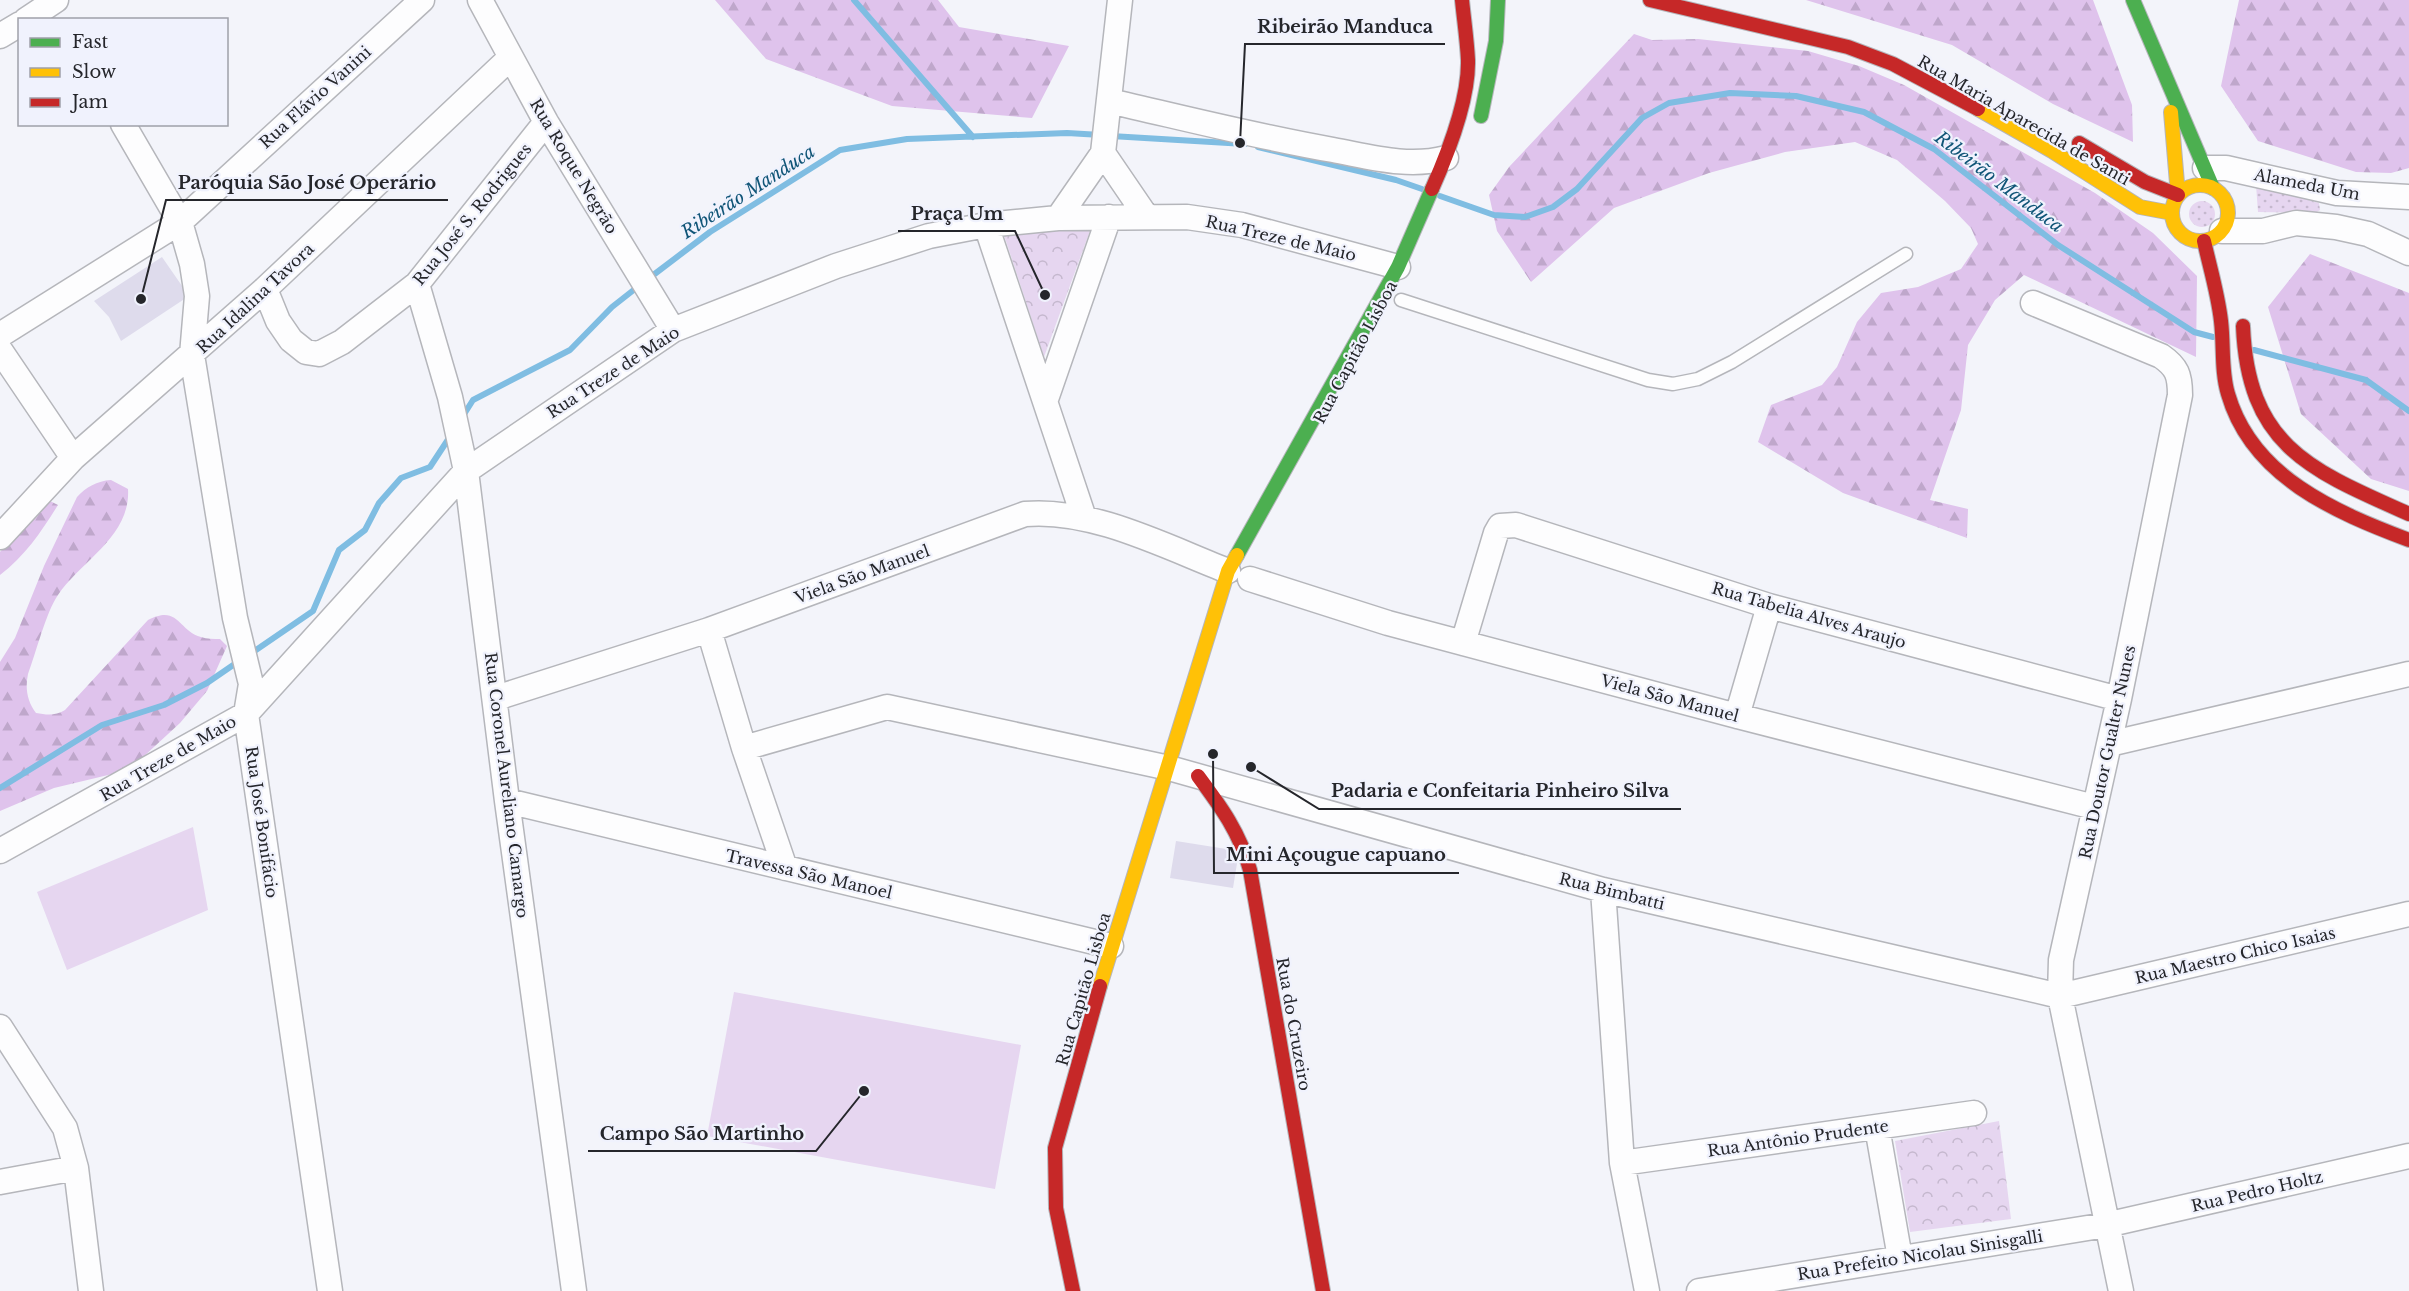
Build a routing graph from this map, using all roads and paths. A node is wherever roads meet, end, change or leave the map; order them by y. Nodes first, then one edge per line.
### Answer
1 (422, 0) edge
2 (480, 0) edge
3 (1120, 0) edge
4 (1462, 0) edge
5 (1498, 0) edge
6 (1650, 0) edge
7 (2133, 0) edge
8 (52, 6) edge
9 (30, 18) edge
10 (18, 25) edge
11 (0, 36) edge
12 (510, 58) junction
13 (2168, 80) junction
14 (1108, 111) junction
15 (546, 122) junction
16 (124, 126) edge
17 (1478, 129) dead end
18 (2064, 133) dead end
19 (2173, 133) junction
20 (1104, 150) junction
21 (2162, 156) dead end
22 (2142, 164) dead end
23 (1442, 169) junction
24 (2123, 169) junction
25 (2209, 178) junction
26 (2178, 195) junction
27 (2409, 197) edge
28 (2172, 213) junction
29 (1146, 216) junction
30 (1109, 217) junction
31 (1058, 218) junction
32 (180, 222) junction
33 (986, 225) junction
34 (2216, 238) junction
35 (2409, 253) edge
36 (1906, 254) dead end
37 (1398, 267) junction
38 (417, 284) junction
39 (266, 289) junction
40 (1401, 299) dead end
41 (2033, 303) dead end
42 (2241, 316) dead end
43 (673, 330) junction
44 (0, 335) edge
45 (0, 350) edge
46 (192, 355) junction
47 (1046, 399) junction
48 (73, 458) junction
49 (466, 471) junction
50 (2409, 514) edge
51 (1084, 518) junction
52 (0, 537) edge
53 (2409, 540) edge
54 (1244, 578) junction
55 (1769, 606) junction
56 (709, 630) junction
57 (1463, 643) junction
58 (1218, 650) dead end
59 (2409, 674) edge
60 (496, 698) junction
61 (2119, 699) junction
62 (1189, 702) junction
63 (246, 714) junction
64 (1737, 716) junction
65 (2109, 744) junction
66 (744, 748) junction
67 (1169, 768) junction
68 (1198, 776) junction
69 (507, 801) junction
70 (2094, 807) junction
71 (0, 851) edge
72 (785, 868) junction
73 (1604, 890) junction
74 (2409, 914) edge
75 (1112, 946) junction
76 (2060, 996) junction
77 (0, 1028) edge
78 (1974, 1113) dead end
79 (1877, 1127) junction
80 (2409, 1156) edge
81 (1622, 1163) junction
82 (76, 1168) junction
83 (0, 1182) edge
84 (2106, 1225) junction
85 (1900, 1258) junction
86 (91, 1291) edge
87 (330, 1291) edge
88 (574, 1291) edge
89 (1073, 1291) edge
90 (1323, 1291) edge
91 (1647, 1291) edge
92 (1699, 1291) edge
93 (2121, 1291) edge

1 - 32 street, Rua Flávio Vanini
2 - 12 street, Rua Roque Negrão
3 - 14 street
4 - 23 street, Rua Capitão Lisboa
5 - 17 street
6 - 28 street, Rua Maria Aparecida de Santi
7 - 13 street
8 - 9 street
10 - 11 street
12 - 15 street, Rua Roque Negrão
12 - 39 street, Rua Idalina Tavora
13 - 19 street
13 - 25 street
14 - 20 street
14 - 23 street
15 - 38 street, Rua José S. Rodrigues
15 - 43 street, Rua Roque Negrão
16 - 32 street, Rua José Bonifácio
18 - 24 street, Rua Maria Aparecida de Santi
19 - 21 street
19 - 26 street
20 - 29 street
20 - 31 street
22 - 24 street
23 - 37 street, Rua Capitão Lisboa
24 - 26 street, Rua Maria Aparecida de Santi
25 - 26 street
25 - 27 street, Alameda Um
25 - 34 street
26 - 28 street
28 - 34 street
29 - 30 street, Rua Treze de Maio
29 - 37 street, Rua Treze de Maio
30 - 31 street, Rua Treze de Maio
30 - 47 street
31 - 33 street, Rua Treze de Maio
32 - 44 street, Rua Flávio Vanini
32 - 46 street, Rua José Bonifácio
33 - 43 street, Rua Treze de Maio
33 - 47 street
34 - 35 street
34 - 53 street
36 - 40 lane
37 - 54 street, Rua Capitão Lisboa
38 - 39 street, Rua José S. Rodrigues
38 - 49 street, Rua Coronel Aureliano Camargo
39 - 46 street, Rua Idalina Tavora
41 - 61 street, Rua Doutor Gualter Nunes
42 - 50 street
43 - 49 street, Rua Treze de Maio
45 - 48 street
46 - 48 street, Rua Idalina Tavora
46 - 63 street, Rua José Bonifácio
47 - 51 street
48 - 52 street, Rua Idalina Tavora
49 - 60 street, Rua Coronel Aureliano Camargo
49 - 63 street, Rua Treze de Maio
51 - 54 street, Viela São Manuel
51 - 56 street, Viela São Manuel
54 - 57 street, Viela São Manuel
54 - 62 street, Rua Capitão Lisboa
55 - 57 street, Rua Tabelia Alves Araujo
55 - 61 street, Rua Tabelia Alves Araujo
55 - 64 street
56 - 60 street, Viela São Manuel
56 - 66 street
57 - 64 street, Viela São Manuel
58 - 62 street, Rua Capitão Lisboa
59 - 65 street
60 - 69 street, Rua Coronel Aureliano Camargo
61 - 65 street, Rua Doutor Gualter Nunes
62 - 67 street, Rua Capitão Lisboa
63 - 71 street, Rua Treze de Maio
63 - 87 street, Rua José Bonifácio
64 - 70 street, Viela São Manuel
65 - 70 street, Rua Doutor Gualter Nunes
66 - 67 street, Rua Bimbatti
66 - 72 street
67 - 68 street, Rua Bimbatti
67 - 75 street, Rua Capitão Lisboa
68 - 73 street, Rua Bimbatti
68 - 90 street, Rua do Cruzeiro
69 - 72 street, Travessa São Manoel
69 - 88 street, Rua Coronel Aureliano Camargo
70 - 76 street, Rua Doutor Gualter Nunes
72 - 75 street, Travessa São Manoel
73 - 76 street, Rua Bimbatti
73 - 81 street
74 - 76 street, Rua Maestro Chico Isaias
75 - 89 street, Rua Capitão Lisboa
76 - 84 street, Rua Doutor Gualter Nunes
77 - 82 street
78 - 79 street, Rua Antônio Prudente
79 - 81 street, Rua Antônio Prudente
79 - 85 street
80 - 84 street, Rua Pedro Holtz
81 - 91 street
82 - 83 street
82 - 86 street
84 - 85 street, Rua Prefeito Nicolau Sinisgalli
84 - 93 street, Rua Doutor Gualter Nunes
85 - 92 street, Rua Prefeito Nicolau Sinisgalli

